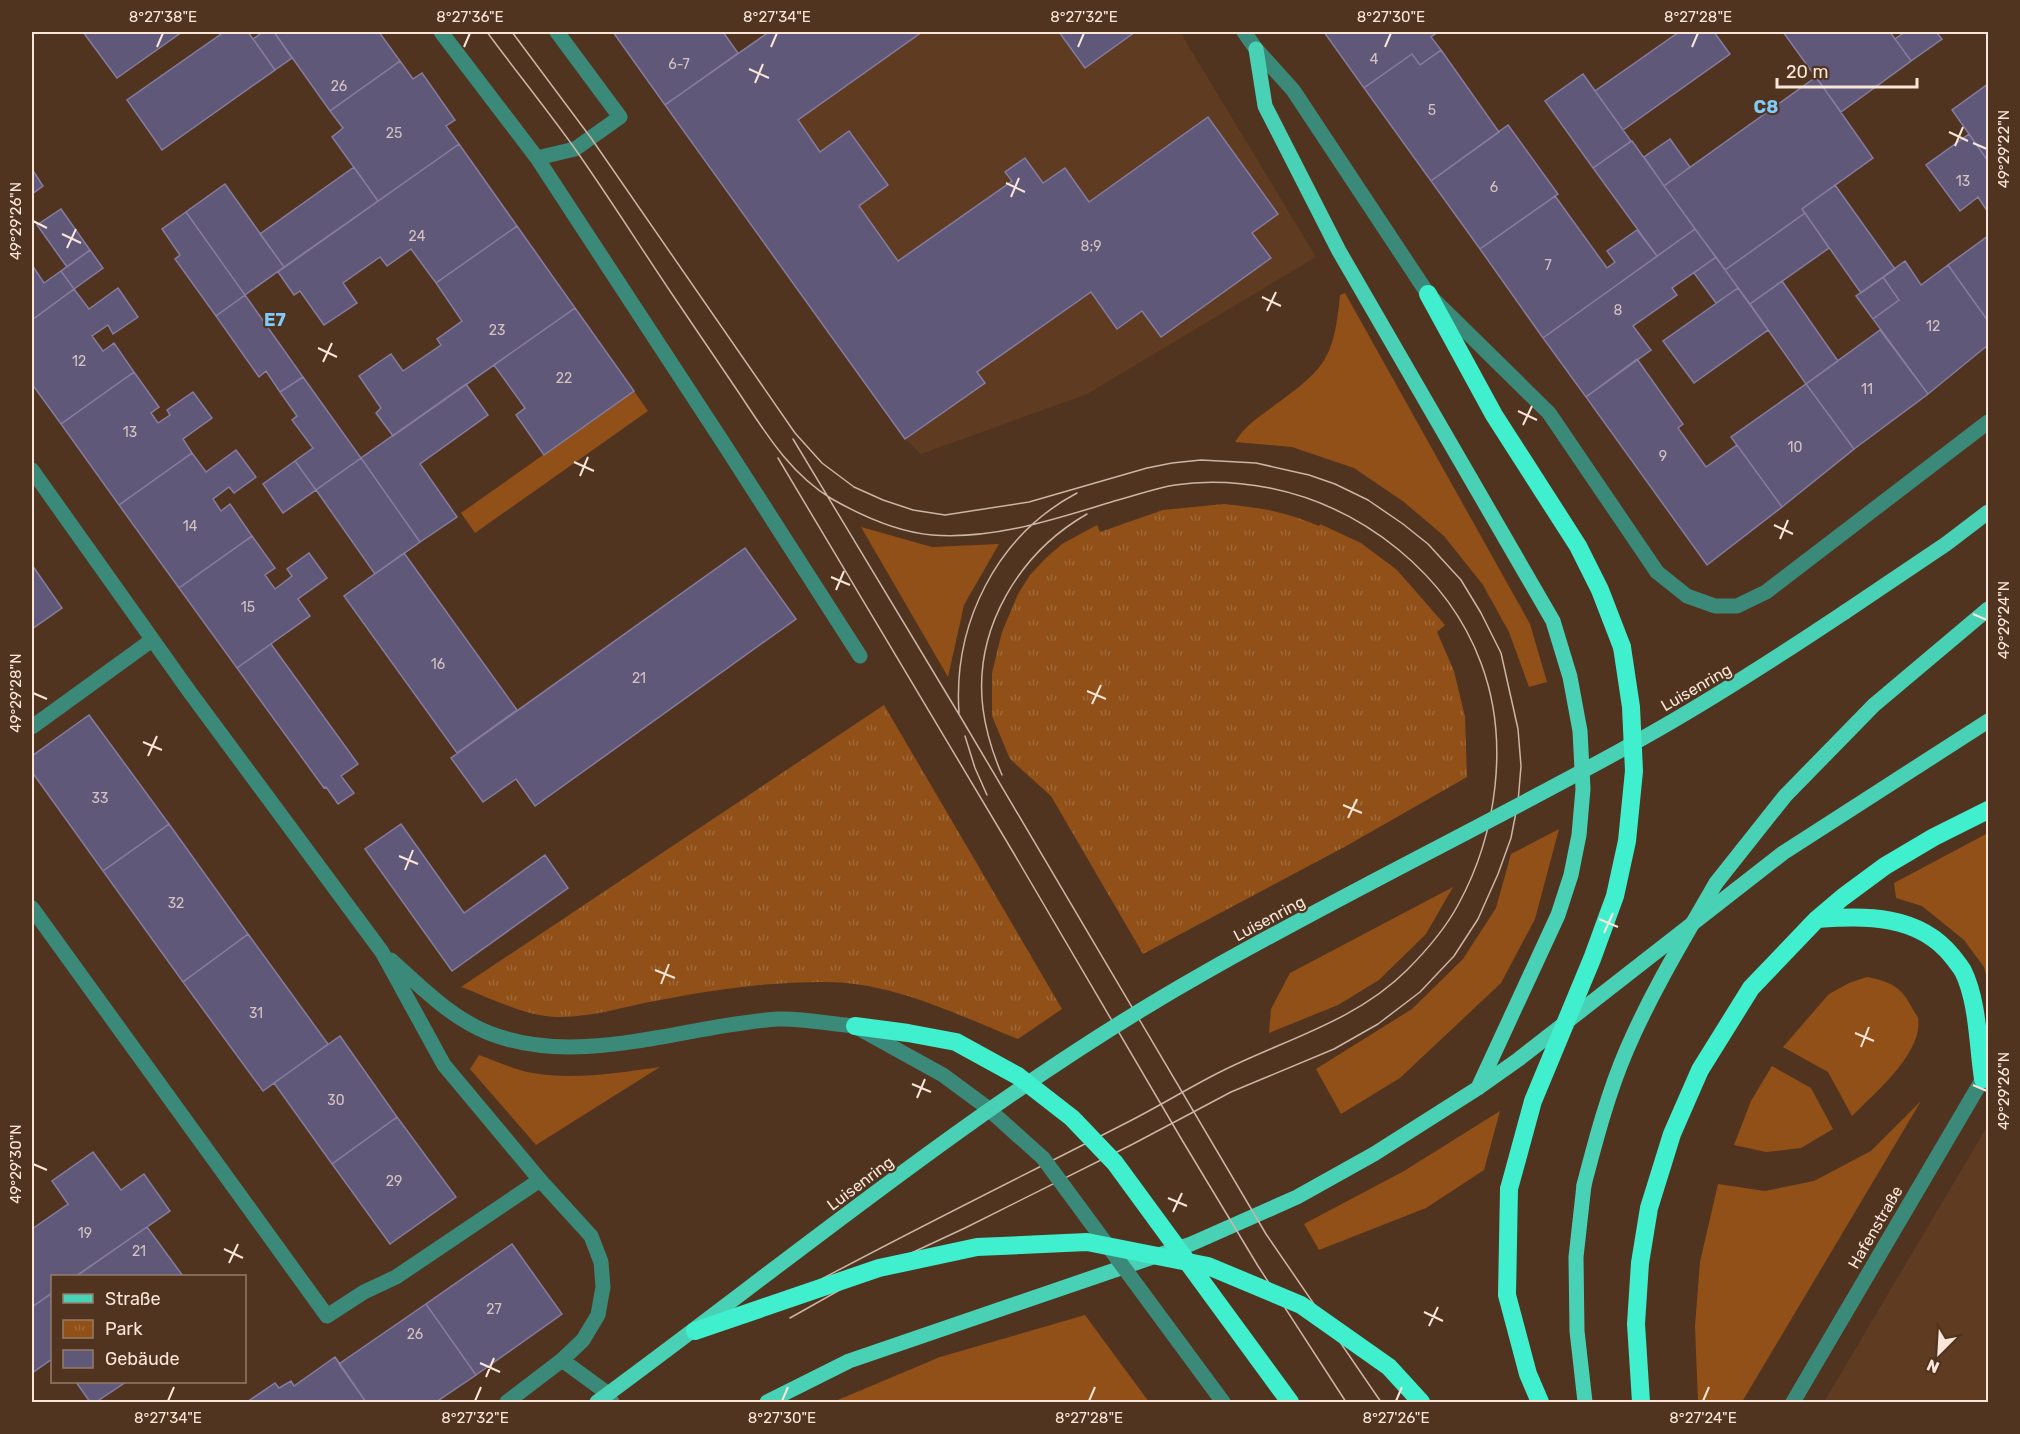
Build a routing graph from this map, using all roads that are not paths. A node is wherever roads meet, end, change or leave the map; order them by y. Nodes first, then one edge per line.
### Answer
1 (441, 32) edge
2 (556, 32) edge
3 (1250, 37) edge
4 (537, 158) junction
5 (1428, 294) junction
6 (1989, 422) edge
7 (32, 470) edge
8 (1989, 512) edge
9 (1989, 609) edge
10 (152, 640) junction
11 (860, 656) dead end
12 (1989, 721) edge
13 (32, 727) edge
14 (1989, 810) edge
15 (32, 908) edge
16 (1817, 919) junction
17 (382, 952) junction
18 (846, 1025) junction
19 (1986, 1074) edge
20 (1478, 1088) junction
21 (540, 1180) junction
22 (695, 1331) junction
23 (562, 1360) junction
24 (507, 1402) edge
25 (597, 1402) edge
26 (612, 1402) edge
27 (766, 1402) edge
28 (1223, 1402) edge
29 (1290, 1402) edge
30 (1421, 1402) edge
31 (1540, 1402) edge
32 (1585, 1402) edge
33 (1641, 1402) edge
34 (1793, 1402) edge

1 - 4 street
2 - 4 street
3 - 5 street
3 - 20 main road
4 - 11 street
5 - 6 street
5 - 31 highway, bridge
7 - 10 street
8 - 22 main road, Luisenring, bridge
9 - 32 main road, bridge
10 - 13 street
10 - 17 street
12 - 20 main road
14 - 16 highway
15 - 21 street
16 - 19 highway
16 - 33 highway
17 - 18 street
17 - 21 street
18 - 28 street, bridge
18 - 29 highway, bridge
19 - 34 street, Hafenstraße
20 - 27 main road
21 - 23 street
22 - 25 main road, Luisenring, bridge
22 - 30 highway, bridge
23 - 24 street
23 - 26 street

